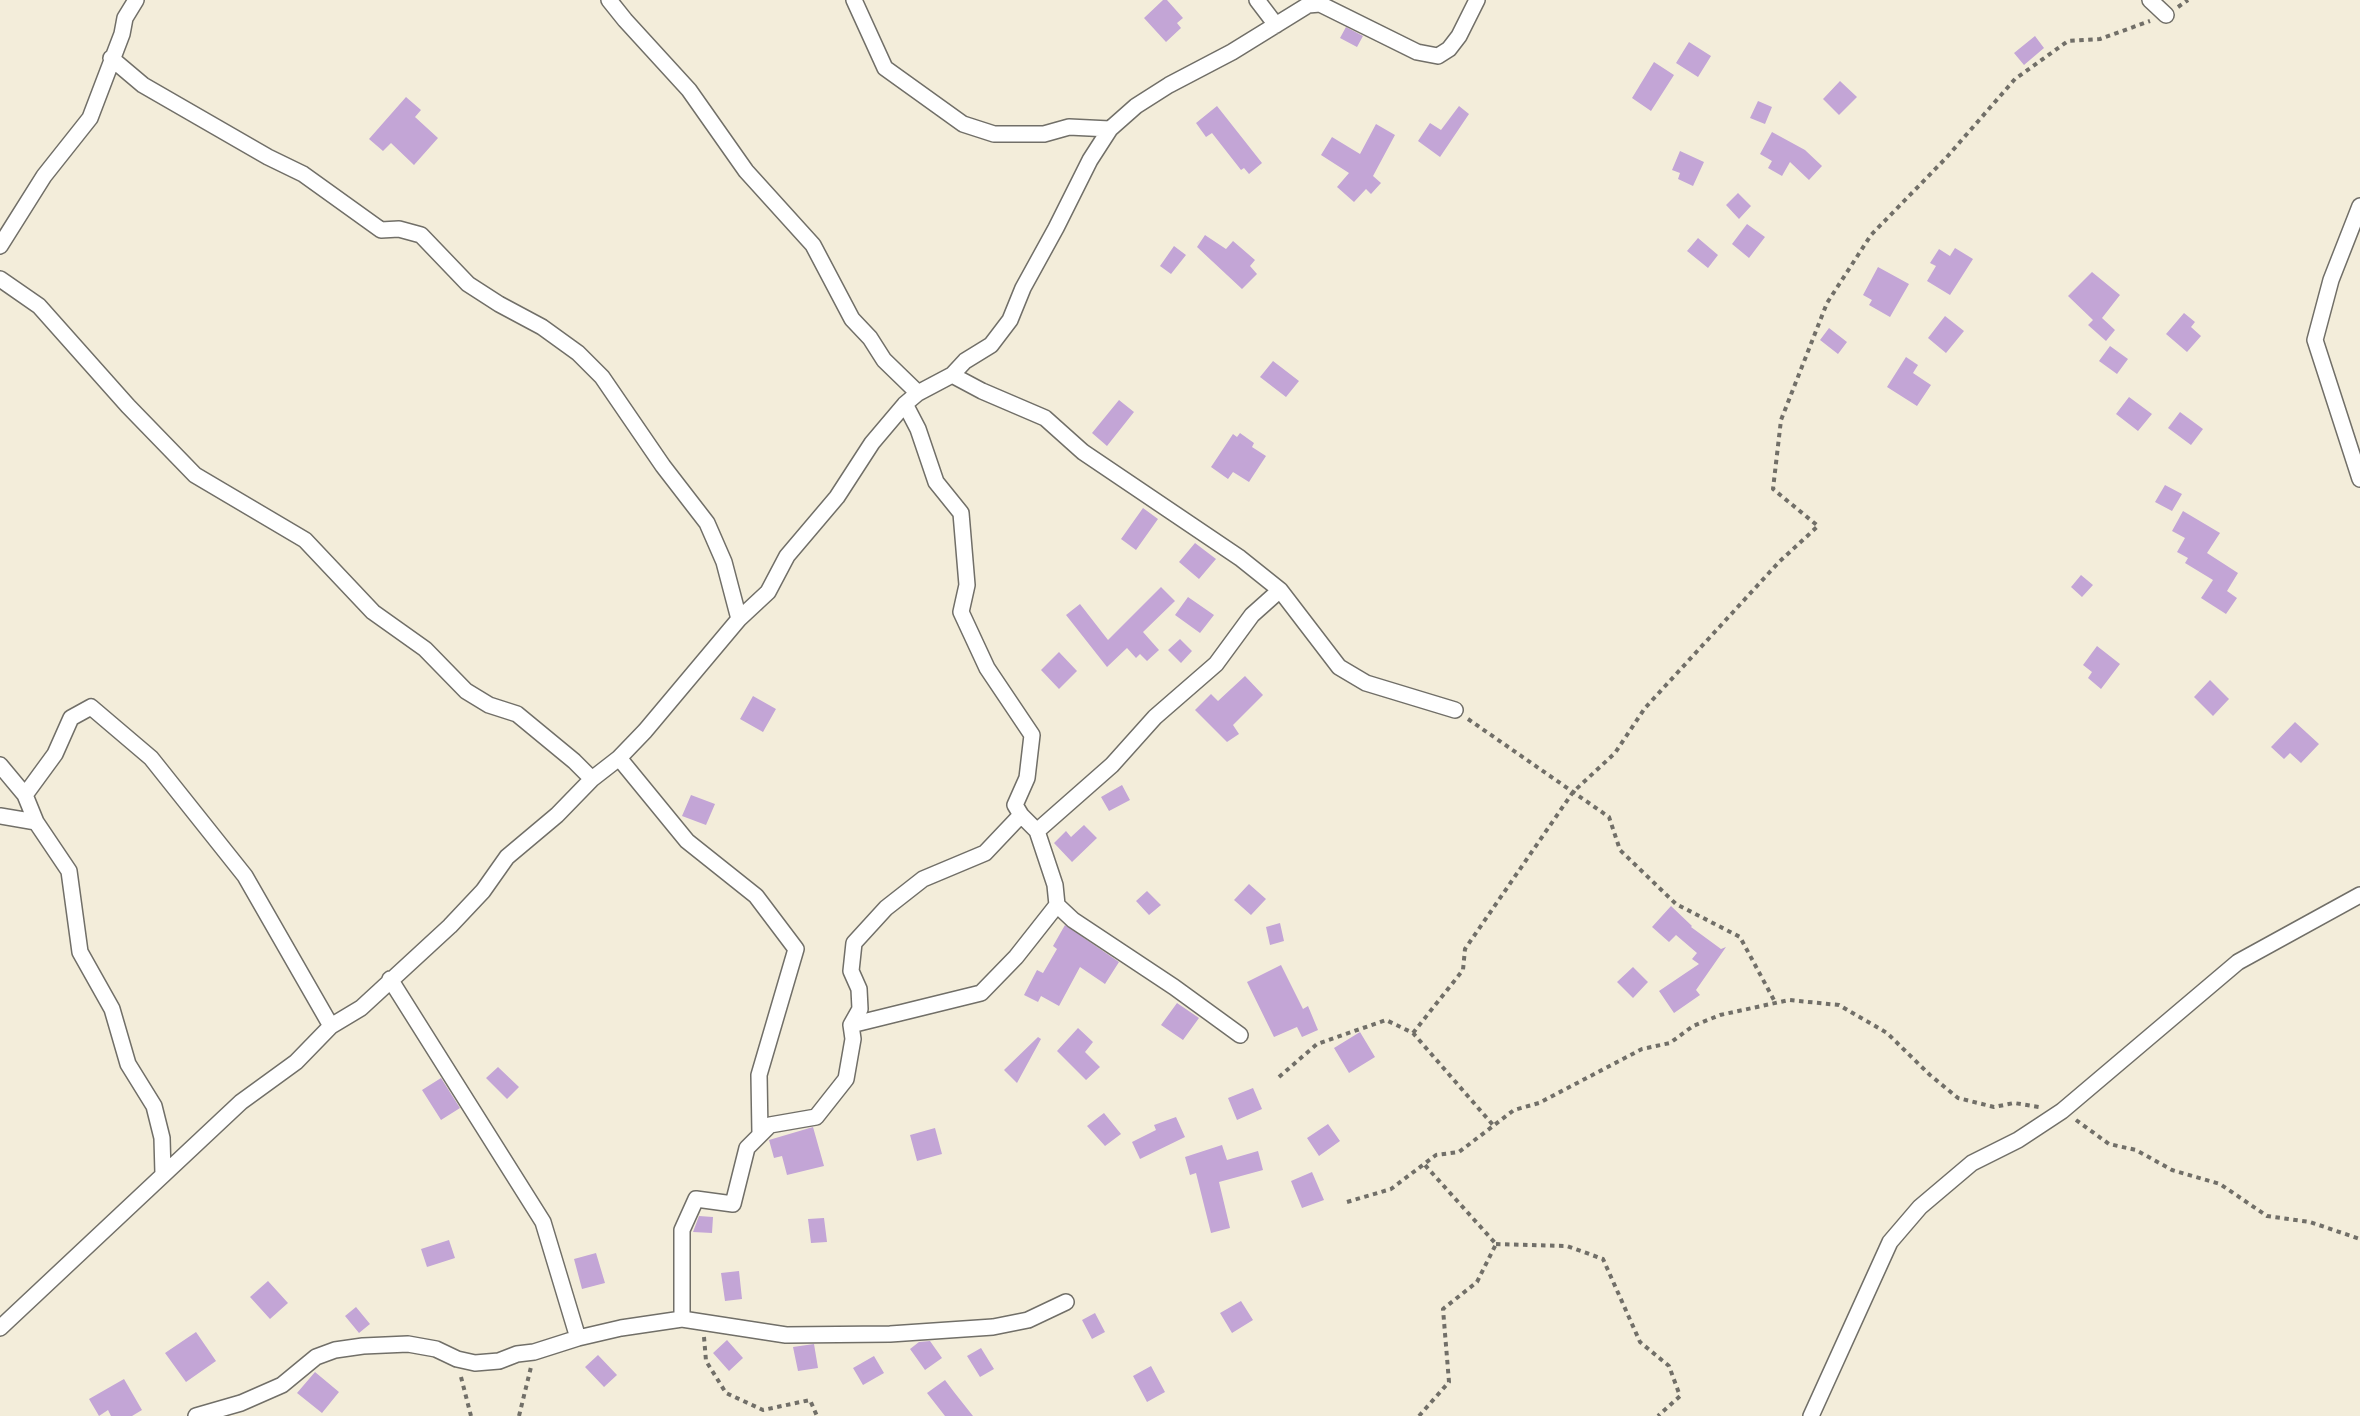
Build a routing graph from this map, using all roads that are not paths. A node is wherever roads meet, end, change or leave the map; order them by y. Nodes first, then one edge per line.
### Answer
1 (135, 0) edge
2 (609, 0) edge
3 (854, 0) edge
4 (1257, 0) edge
5 (1477, 0) edge
6 (2150, 0) edge
7 (2166, 15) road end
8 (1276, 24) junction
9 (111, 58) junction
10 (1110, 129) junction
11 (2360, 206) edge
12 (0, 246) edge
13 (0, 279) edge
14 (952, 375) junction
15 (918, 393) junction
16 (905, 404) junction
17 (2360, 478) edge
18 (1280, 590) junction
19 (739, 619) junction
20 (1455, 710) road end
21 (619, 758) junction
22 (0, 765) edge
23 (592, 779) junction
24 (25, 795) junction
25 (1021, 815) junction
26 (0, 816) edge
27 (36, 822) junction
28 (1037, 831) junction
29 (2360, 895) edge
30 (1057, 905) junction
31 (390, 979) junction
32 (851, 1025) junction
33 (331, 1026) junction
34 (1240, 1035) dead end
35 (760, 1134) junction
36 (163, 1174) junction
37 (1066, 1302) dead end
38 (682, 1319) junction
39 (0, 1328) edge
40 (578, 1338) junction
41 (196, 1416) edge
42 (1811, 1416) edge

1 - 9 street
2 - 15 street
3 - 10 street
4 - 8 street
5 - 8 street
6 - 7 street
8 - 10 street
9 - 12 street
9 - 19 street
10 - 14 street
11 - 17 street
13 - 23 street
14 - 15 street
14 - 18 street
15 - 16 street
16 - 19 street
16 - 25 street
18 - 20 street
18 - 28 street
19 - 21 street
21 - 23 street
21 - 35 street
22 - 24 street
23 - 31 street
24 - 27 street
24 - 33 street
25 - 28 street
25 - 32 street
26 - 27 street
27 - 36 street
28 - 30 street
29 - 42 street
30 - 32 street
30 - 34 street
31 - 33 street
31 - 40 street
32 - 35 street
33 - 36 street
35 - 38 street
36 - 39 street
37 - 38 street
38 - 40 street
40 - 41 street

